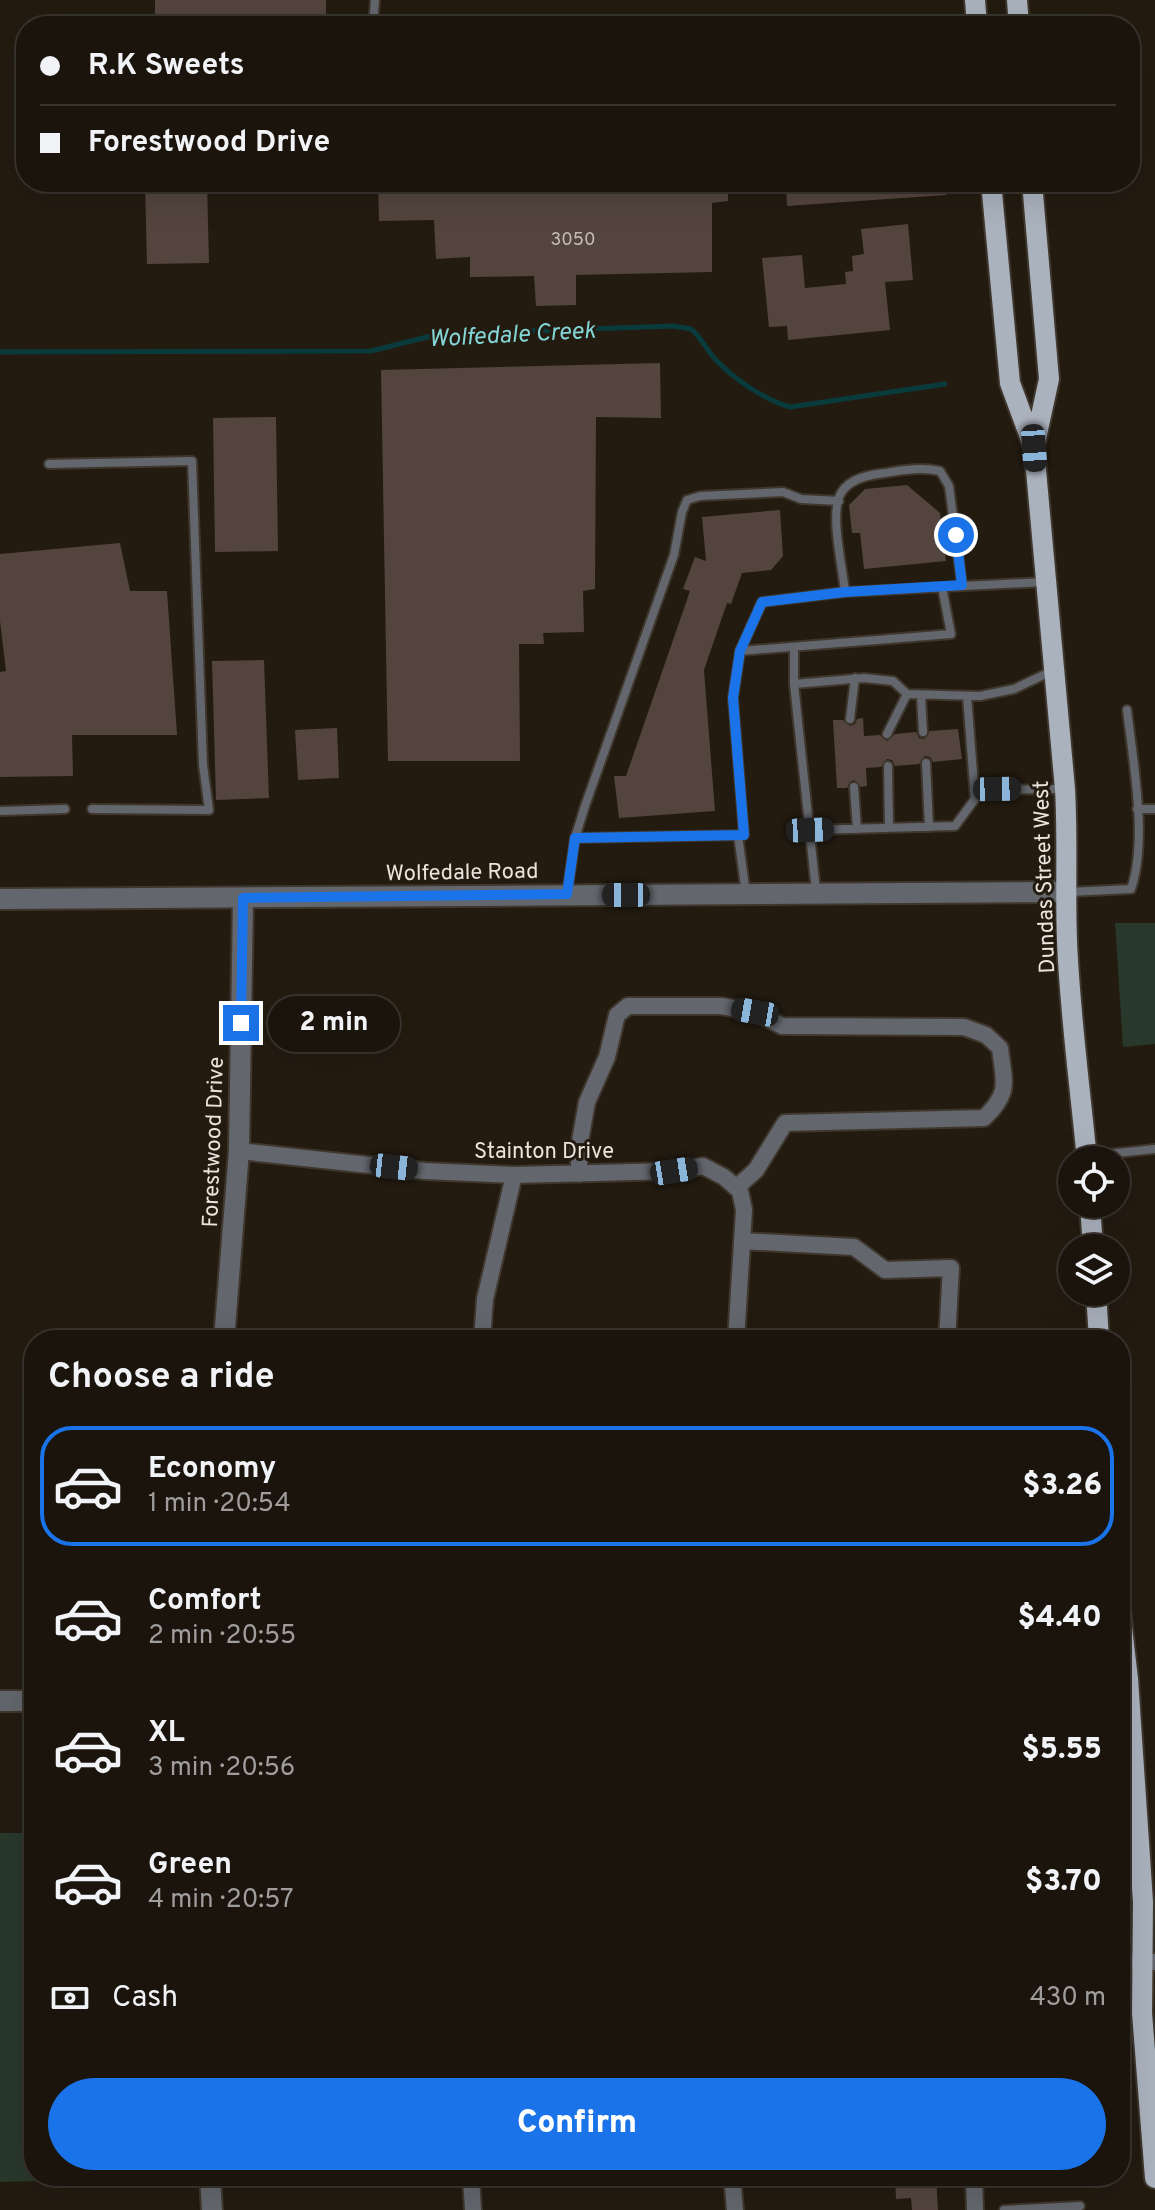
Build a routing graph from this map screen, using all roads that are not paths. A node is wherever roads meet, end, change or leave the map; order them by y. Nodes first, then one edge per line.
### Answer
1 (992, 192) edge
2 (1033, 192) edge
3 (1034, 448) junction
4 (49, 464) dead end
5 (839, 501) junction
6 (1044, 582) junction
7 (962, 585) junction
8 (942, 587) junction
9 (845, 592) junction
10 (794, 647) junction
11 (740, 651) junction
12 (1054, 670) junction
13 (855, 678) junction
14 (794, 684) junction
15 (907, 694) junction
16 (921, 696) junction
17 (967, 696) junction
18 (1127, 710) dead end
19 (850, 719) dead end
20 (923, 732) dead end
21 (887, 734) dead end
22 (926, 763) dead end
23 (888, 766) dead end
24 (854, 787) dead end
25 (1065, 789) junction
26 (974, 790) junction
27 (65, 809) dead end
28 (92, 809) dead end
29 (1137, 809) junction
30 (1155, 809) edge
31 (0, 811) edge
32 (929, 827) junction
33 (889, 828) junction
34 (857, 829) junction
35 (810, 830) junction
36 (738, 835) junction
37 (575, 838) junction
38 (1068, 892) junction
39 (567, 894) junction
40 (817, 894) junction
41 (746, 896) junction
42 (243, 898) junction
43 (0, 899) edge
44 (1085, 1146) edge
45 (1155, 1149) edge
46 (239, 1151) junction
47 (1130, 1152) edge
48 (579, 1174) junction
49 (514, 1175) junction
50 (737, 1187) junction
51 (742, 1241) junction
52 (1097, 1306) edge
53 (225, 1330) edge
54 (483, 1330) edge
55 (737, 1330) edge
56 (948, 1330) edge
57 (1098, 1330) edge
58 (0, 1701) edge
59 (24, 1701) edge
60 (1130, 1709) edge
61 (1149, 1962) edge
62 (1155, 2178) edge
63 (211, 2186) edge
64 (472, 2186) edge
65 (733, 2186) edge
66 (974, 2186) edge
67 (1080, 2206) dead end
68 (212, 2210) edge
69 (473, 2210) edge
70 (735, 2210) edge
71 (975, 2210) edge
72 (1004, 2210) edge

1 - 3 main road, Dundas Street West
2 - 3 main road, Dundas Street West
3 - 6 main road, Dundas Street West
4 - 28 lane
5 - 7 lane
5 - 9 lane
5 - 37 lane
6 - 7 lane
6 - 12 main road, Dundas Street West
7 - 8 lane
8 - 9 lane
8 - 10 lane
9 - 11 lane
10 - 11 lane
10 - 14 lane
11 - 36 lane
12 - 17 lane
12 - 25 main road, Dundas Street West
13 - 14 lane
13 - 15 lane
13 - 19 lane
14 - 35 lane
15 - 16 lane
15 - 21 lane
16 - 17 lane
16 - 20 lane
17 - 26 lane
18 - 29 lane
22 - 32 lane
23 - 33 lane
24 - 34 lane
25 - 26 lane
25 - 38 main road, Dundas Street West
26 - 32 lane
27 - 31 lane
29 - 30 lane
29 - 38 lane
32 - 33 lane
33 - 34 lane
34 - 35 lane
35 - 40 lane
36 - 37 lane
36 - 41 lane
37 - 39 lane
38 - 40 street, Wolfedale Road
38 - 44 main road, Dundas Street West
39 - 41 street, Wolfedale Road
39 - 42 street, Wolfedale Road
40 - 41 street, Wolfedale Road
42 - 43 street, Wolfedale Road
42 - 46 street, Forestwood Drive
45 - 47 lane
46 - 49 street, Stainton Drive
46 - 53 street, Forestwood Drive
48 - 49 street, Stainton Drive
48 - 50 street, Stainton Drive
48 - 50 street
49 - 54 street
50 - 51 street
51 - 55 street
51 - 56 street
52 - 57 main road
58 - 59 street
60 - 61 main road
61 - 62 main road
63 - 68 street
64 - 69 street
65 - 70 street
66 - 71 street
67 - 72 lane

